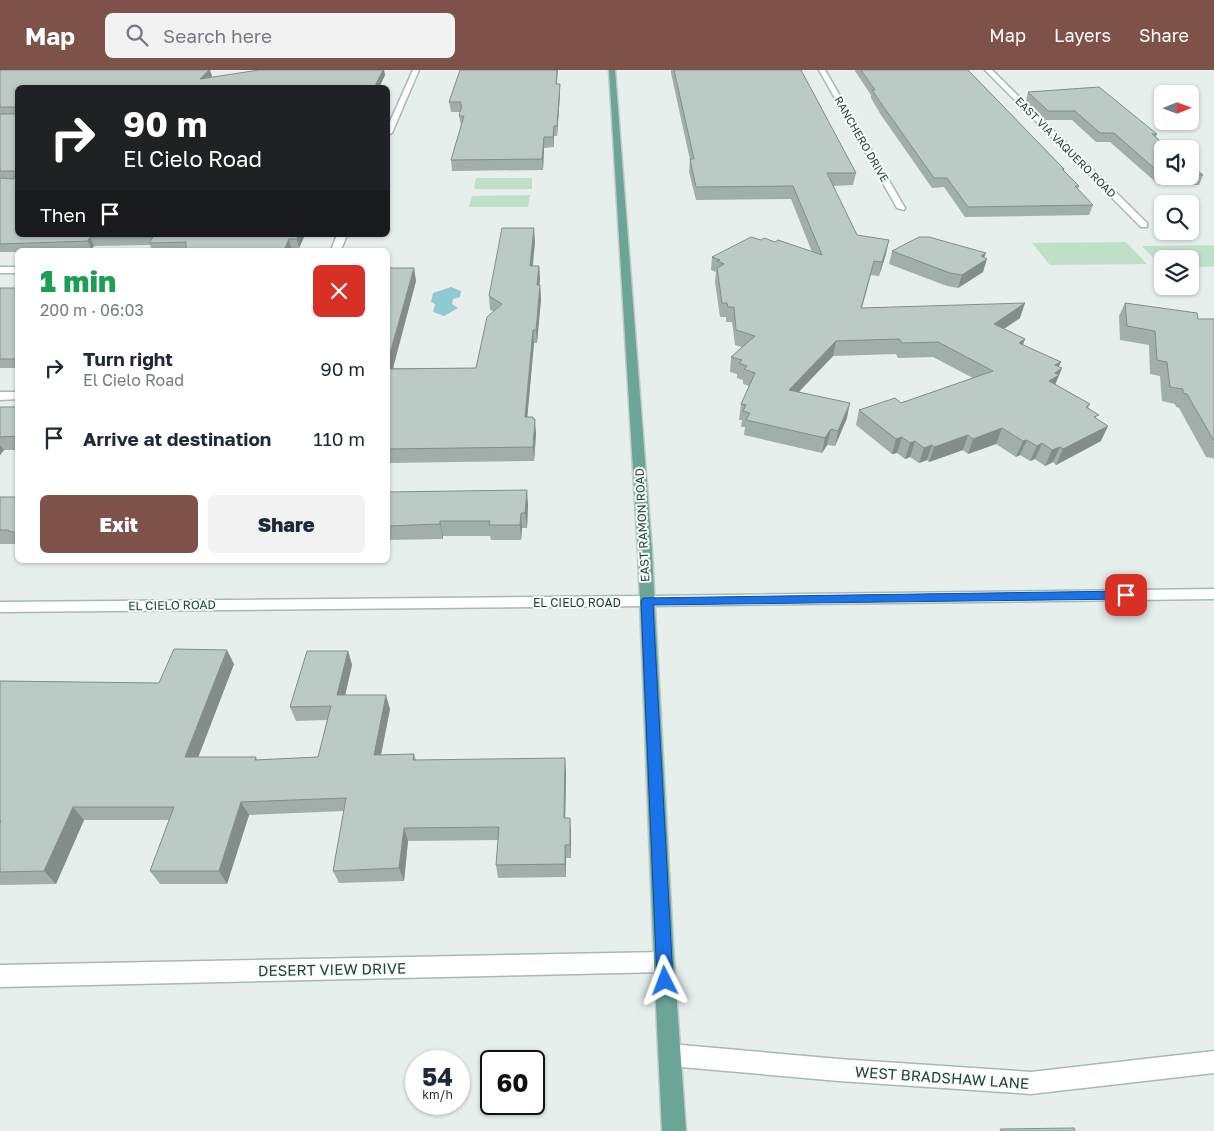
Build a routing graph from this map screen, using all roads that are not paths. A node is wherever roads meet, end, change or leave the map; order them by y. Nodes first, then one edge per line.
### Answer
1 (416, 70) edge
2 (612, 70) edge
3 (822, 70) edge
4 (988, 70) edge
5 (391, 116) edge
6 (901, 208) dead end
7 (1144, 225) dead end
8 (0, 270) edge
9 (15, 270) edge
10 (15, 395) edge
11 (0, 396) edge
12 (1214, 594) edge
13 (647, 601) junction
14 (0, 607) edge
15 (664, 962) junction
16 (0, 976) edge
17 (670, 1055) junction
18 (1214, 1062) edge
19 (674, 1131) edge

1 - 5 street
2 - 13 main road, EAST RAMON ROAD
3 - 6 street, RANCHERO DRIVE
4 - 7 street, EAST VIA VAQUERO ROAD
8 - 9 street
10 - 11 street
12 - 13 street, EL CIELO ROAD
13 - 14 street, EL CIELO ROAD
13 - 15 main road, EAST RAMON ROAD
15 - 16 street, DESERT VIEW DRIVE
15 - 17 main road, EAST RAMON ROAD
17 - 18 street, WEST BRADSHAW LANE
17 - 19 main road, EAST RAMON ROAD

